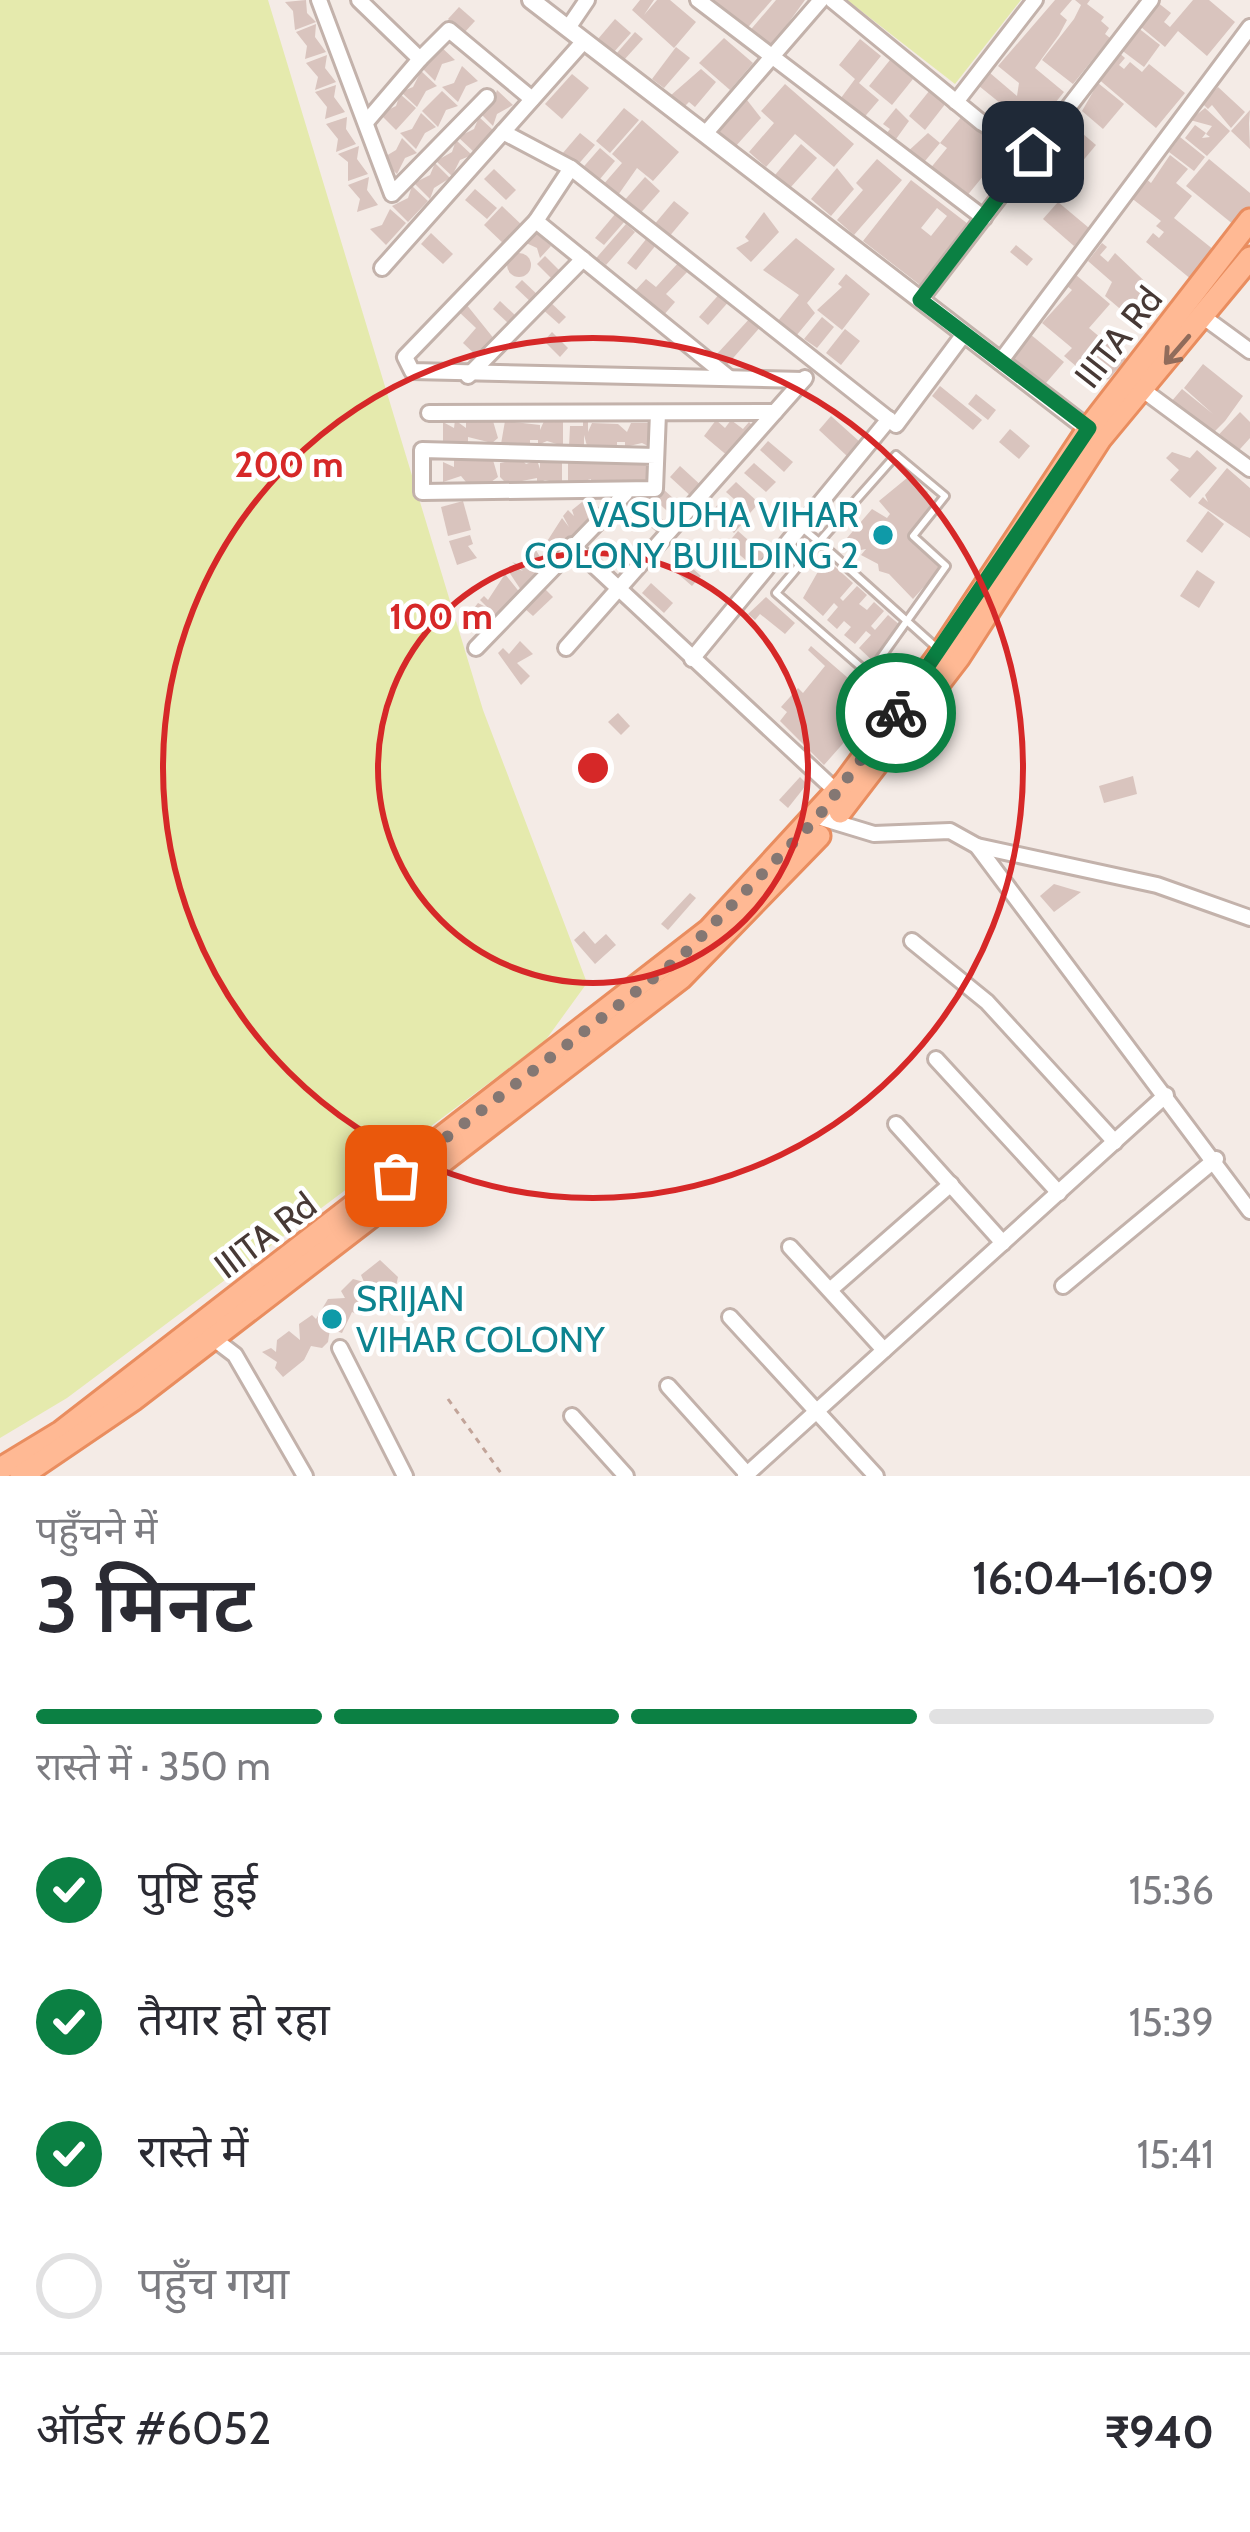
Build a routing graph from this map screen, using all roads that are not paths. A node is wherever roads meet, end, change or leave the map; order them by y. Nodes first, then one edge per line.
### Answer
1 (319, 0) edge
2 (358, 0) edge
3 (532, 0) edge
4 (587, 0) edge
5 (698, 0) edge
6 (821, 0) edge
7 (832, 0) edge
8 (1035, 0) edge
9 (1147, 1) edge
10 (1250, 27) edge
11 (568, 28) junction
12 (584, 40) junction
13 (772, 56) junction
14 (420, 59) junction
15 (488, 98) dead end
16 (532, 99) junction
17 (956, 102) junction
18 (367, 121) junction
19 (503, 132) junction
20 (705, 134) junction
21 (1033, 152) junction
22 (571, 168) junction
23 (984, 218) junction
24 (1250, 220) edge
25 (536, 221) junction
26 (1250, 258) edge
27 (583, 259) junction
28 (382, 268) dead end
29 (920, 300) junction
30 (1205, 318) junction
31 (964, 334) junction
32 (1250, 351) edge
33 (1000, 362) junction
34 (816, 365) junction
35 (468, 376) junction
36 (728, 377) junction
37 (803, 380) junction
38 (1143, 390) junction
39 (658, 412) junction
40 (775, 412) junction
41 (429, 413) dead end
42 (889, 419) junction
43 (1095, 433) junction
44 (656, 456) junction
45 (1250, 469) edge
46 (625, 494) junction
47 (801, 527) junction
48 (819, 542) junction
49 (572, 545) junction
50 (616, 589) junction
51 (910, 623) junction
52 (476, 647) dead end
53 (566, 648) dead end
54 (941, 652) junction
55 (692, 659) junction
56 (837, 793) junction
57 (825, 819) junction
58 (977, 846) junction
59 (1250, 918) edge
60 (912, 941) dead end
61 (662, 982) junction
62 (936, 1058) dead end
63 (1166, 1096) junction
64 (896, 1124) dead end
65 (1115, 1142) junction
66 (1216, 1159) junction
67 (951, 1184) junction
68 (1059, 1193) junction
69 (1250, 1211) edge
70 (1003, 1243) junction
71 (790, 1247) dead end
72 (1063, 1286) dead end
73 (830, 1290) junction
74 (730, 1318) dead end
75 (214, 1339) junction
76 (340, 1348) dead end
77 (884, 1350) junction
78 (668, 1386) dead end
79 (817, 1411) junction
80 (572, 1416) dead end
81 (0, 1469) edge
82 (746, 1475) edge
83 (21, 1476) edge
84 (304, 1476) edge
85 (405, 1476) edge
86 (626, 1476) edge
87 (876, 1476) edge

1 - 18 street
2 - 14 street
3 - 11 street
4 - 11 street
5 - 13 street
6 - 13 street
7 - 17 street
8 - 17 street
9 - 21 street
10 - 33 street
11 - 12 street
12 - 16 street
12 - 20 street
13 - 20 street
13 - 23 street
14 - 16 street
14 - 18 street
15 - 18 street
16 - 19 street
17 - 21 street
19 - 22 street
19 - 28 street
20 - 29 street
21 - 23 street
22 - 25 street
22 - 34 street
23 - 29 street
24 - 43 main road, IIITA Rd
25 - 27 street
25 - 35 street
26 - 30 main road, IIITA Rd
27 - 35 street
27 - 36 street
29 - 31 street
30 - 32 street
30 -> 38 main road, IIITA Rd
31 - 33 street
31 - 42 street
33 - 43 street
34 - 37 street
34 - 42 street
35 - 36 street
36 - 37 street
37 - 40 street
38 - 43 main road, IIITA Rd
38 - 45 street
39 - 40 street
39 - 41 street
39 - 44 street
40 - 50 street
42 - 47 street
43 - 54 main road, IIITA Rd
43 - 57 main road, IIITA Rd
44 - 46 street
44 - 46 street
46 - 49 street
47 - 48 lane
47 - 55 street
48 - 51 lane
48 - 51 lane
48 - 51 lane
49 - 50 street
49 - 52 street
50 - 53 street
50 - 55 street
51 - 54 lane
54 - 56 main road, IIITA Rd
55 - 56 street
56 - 57 main road, IIITA Rd
57 - 58 street
57 - 61 main road, IIITA Rd
58 - 59 street
58 - 63 street
60 - 65 street
61 - 75 main road, IIITA Rd
61 - 81 main road, IIITA Rd
62 - 68 street
63 - 65 street
63 - 66 street
64 - 67 street
65 - 68 street
66 - 69 street
66 - 72 street
67 - 70 street
67 - 73 street
68 - 70 street
70 - 77 street
71 - 73 street
73 - 77 street
74 - 79 street
75 - 83 main road, IIITA Rd
75 - 84 street
76 - 85 street
77 - 79 street
78 - 82 street
79 - 82 street
79 - 87 street
80 - 86 street

